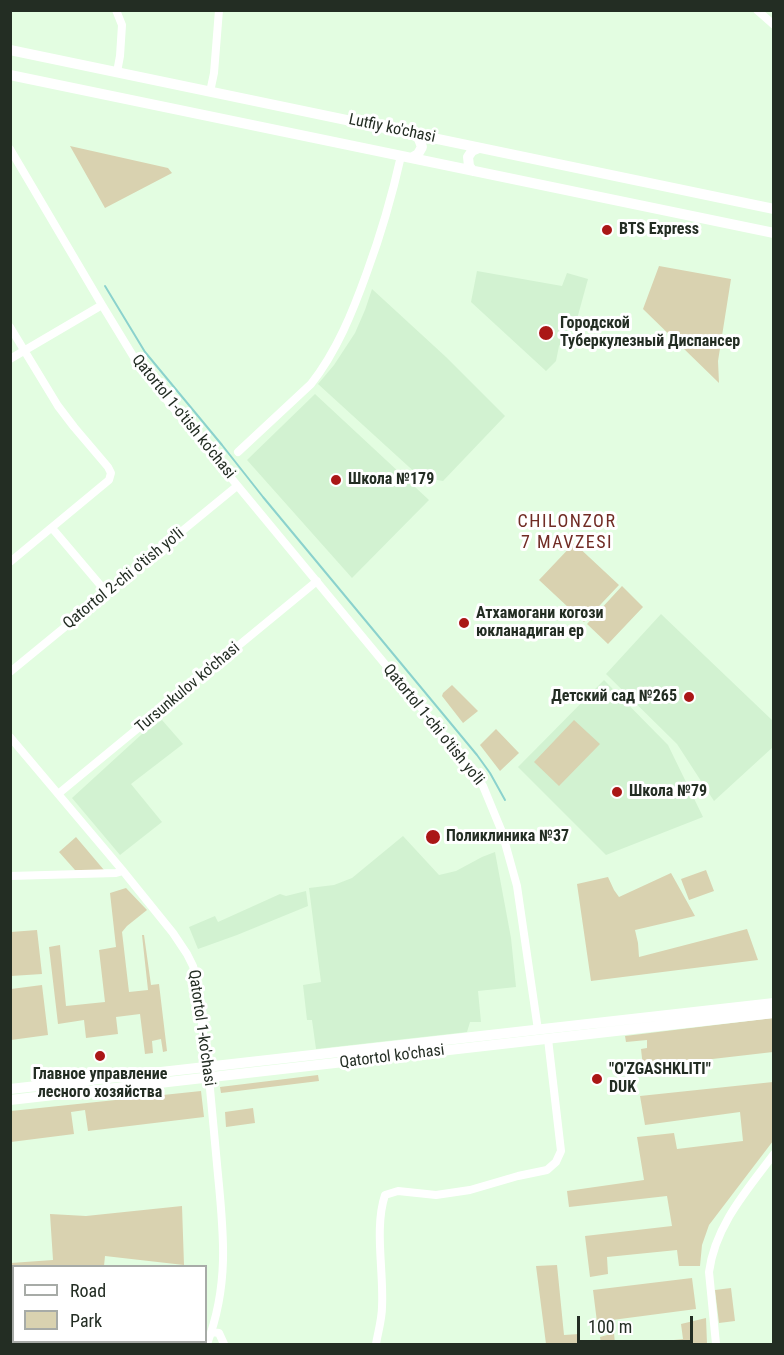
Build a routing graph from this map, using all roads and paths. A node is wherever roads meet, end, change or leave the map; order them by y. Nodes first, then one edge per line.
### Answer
1 (116, 10) edge
2 (219, 10) edge
3 (757, 10) edge
4 (774, 25) edge
5 (10, 50) edge
6 (117, 72) junction
7 (10, 75) edge
8 (210, 92) junction
9 (414, 134) junction
10 (479, 148) junction
11 (10, 149) edge
12 (406, 157) junction
13 (474, 171) junction
14 (774, 209) edge
15 (774, 233) edge
16 (102, 305) junction
17 (10, 327) edge
18 (24, 351) junction
19 (10, 359) edge
20 (238, 452) dead end
21 (237, 486) junction
22 (52, 528) junction
23 (10, 562) edge
24 (317, 581) junction
25 (107, 593) junction
26 (10, 672) edge
27 (10, 737) edge
28 (58, 794) junction
29 (123, 871) junction
30 (10, 876) edge
31 (774, 1003) edge
32 (774, 1013) edge
33 (543, 1034) junction
34 (208, 1072) junction
35 (10, 1089) edge
36 (10, 1100) edge
37 (774, 1154) edge
38 (212, 1332) junction
39 (207, 1344) edge
40 (224, 1344) edge
41 (376, 1344) edge
42 (716, 1344) edge

1 - 6 street
2 - 8 street
3 - 4 street
5 - 6 main road, Lutfiy ko'chasi
6 - 8 main road, Lutfiy ko'chasi
7 - 12 main road, Lutfiy ko'chasi
8 - 9 main road, Lutfiy ko'chasi
9 - 10 main road, Lutfiy ko'chasi
9 - 12 main road
10 - 13 main road
10 - 14 main road, Lutfiy ko'chasi
11 - 16 street, Qatortol 1-o'tish ko'chasi
12 - 13 main road, Lutfiy ko'chasi
12 - 20 street
13 - 15 main road, Lutfiy ko'chasi
16 - 18 street
16 - 21 street, Qatortol 1-o'tish ko'chasi
17 - 18 street
18 - 19 street
18 - 22 street
21 - 24 street, Qatortol 1-o'tish ko'chasi
21 - 25 street, Qatortol 2-chi o'tish yo'li
22 - 23 street
22 - 25 street
24 - 28 street, Tursunkulov ko'chasi
24 - 33 street, Qatortol 1-chi o'tish yo'li
25 - 26 street, Qatortol 2-chi o'tish yo'li
27 - 28 street, Qatortol 1-ko'chasi
28 - 29 street, Qatortol 1-ko'chasi
29 - 30 street
29 - 34 street, Qatortol 1-ko'chasi
31 - 33 main road, Qatortol ko'chasi
32 - 33 main road, Qatortol ko'chasi
33 - 34 main road, Qatortol ko'chasi
33 - 41 street, Qatortol 1-chi o'tish yo'li
34 - 35 main road, Qatortol ko'chasi
34 - 36 main road, Qatortol ko'chasi
34 - 38 street, Qatortol 1-ko'chasi
37 - 42 street
38 - 39 street, Qatortol 1-ko'chasi
38 - 40 street

